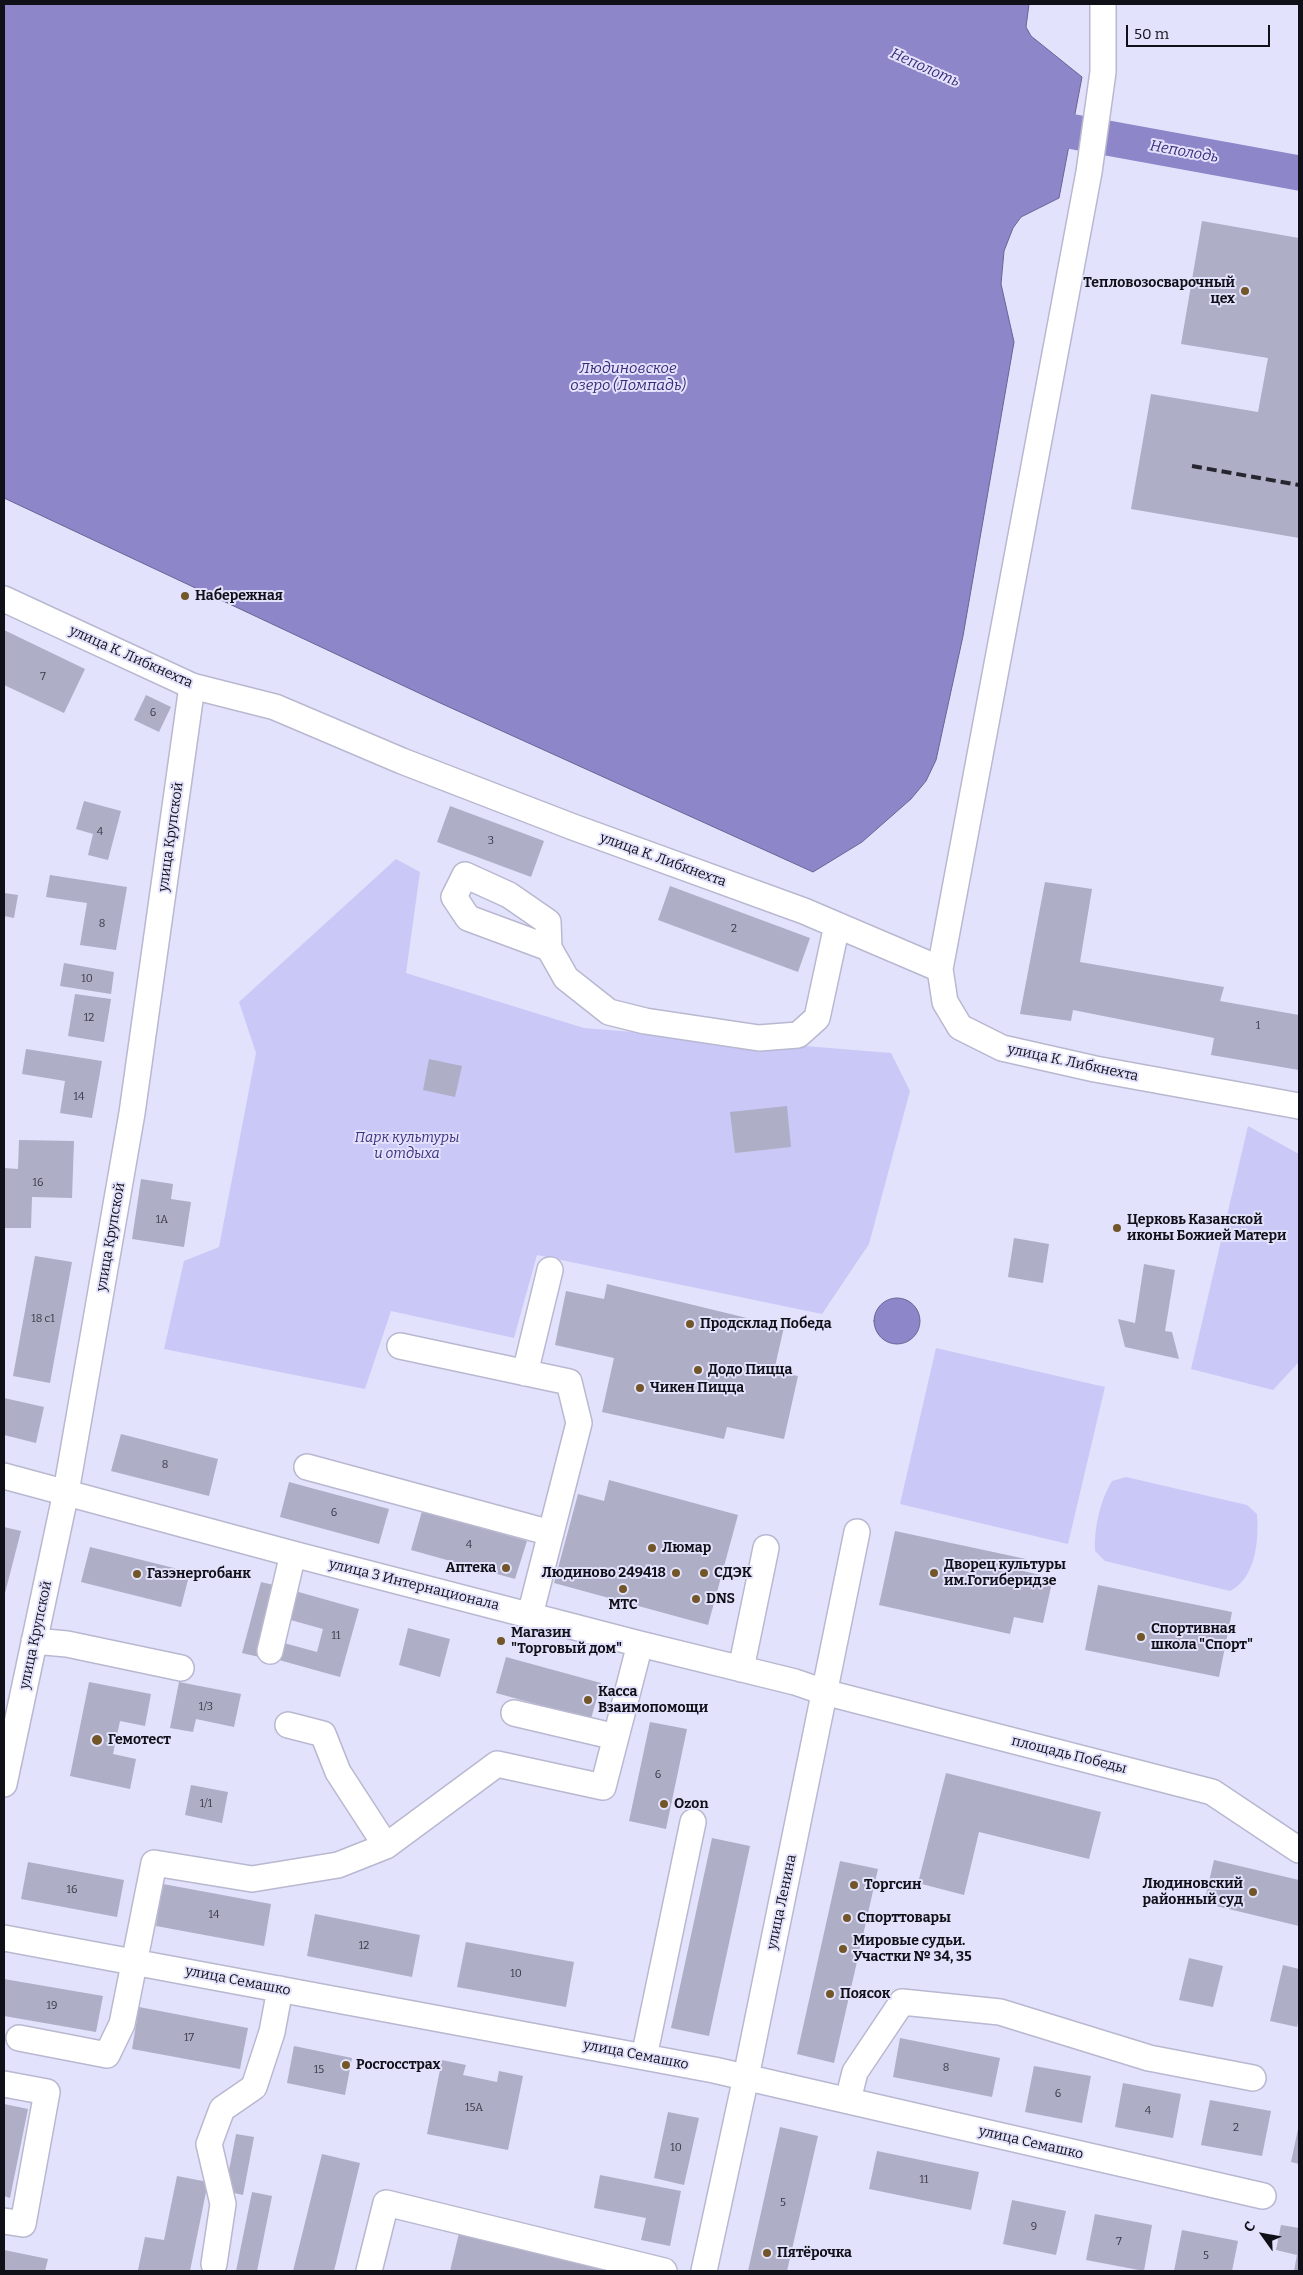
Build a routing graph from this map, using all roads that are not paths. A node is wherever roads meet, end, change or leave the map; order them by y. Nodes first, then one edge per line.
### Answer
1 (1103, 4) edge
2 (4, 600) edge
3 (192, 686) junction
4 (837, 925) junction
5 (550, 948) dead end
6 (940, 969) junction
7 (1299, 1106) edge
8 (550, 1270) dead end
9 (400, 1346) dead end
10 (525, 1373) junction
11 (307, 1467) dead end
12 (4, 1476) edge
13 (66, 1492) junction
14 (857, 1532) dead end
15 (551, 1533) junction
16 (766, 1548) dead end
17 (293, 1554) junction
18 (530, 1615) junction
19 (34, 1641) junction
20 (640, 1644) junction
21 (270, 1651) dead end
22 (181, 1668) dead end
23 (741, 1669) junction
24 (824, 1692) junction
25 (514, 1713) dead end
26 (288, 1725) dead end
27 (616, 1737) junction
28 (4, 1784) edge
29 (693, 1822) dead end
30 (386, 1846) junction
31 (1299, 1850) edge
32 (4, 1938) edge
33 (135, 1962) junction
34 (280, 1989) junction
35 (19, 2038) dead end
36 (644, 2057) junction
37 (746, 2077) junction
38 (1253, 2078) dead end
39 (4, 2084) edge
40 (848, 2100) junction
41 (1264, 2196) dead end
42 (4, 2220) edge
43 (214, 2264) dead end
44 (369, 2271) edge
45 (664, 2271) edge
46 (704, 2271) edge

1 - 6 street
2 - 3 street, улица К. Либкнехта
3 - 4 street, улица К. Либкнехта
3 - 13 street, улица Крупской
4 - 5 street
4 - 6 street, улица К. Либкнехта
6 - 7 street, улица К. Либкнехта
8 - 10 street
9 - 10 street
10 - 15 street
11 - 15 street
12 - 13 street, улица 3 Интернационала
13 - 17 street, улица 3 Интернационала
13 - 19 street, улица Крупской
14 - 24 street, улица Ленина
15 - 18 street
16 - 23 street
17 - 18 street, улица 3 Интернационала
17 - 21 street
18 - 20 street, улица 3 Интернационала
19 - 22 street
19 - 28 street, улица Крупской
20 - 23 street, улица 3 Интернационала
20 - 27 street
23 - 24 street, улица 3 Интернационала
24 - 31 street, площадь Победы
24 - 37 street, улица Ленина
25 - 27 street
26 - 30 street
27 - 30 street
29 - 36 street
30 - 33 street
32 - 33 street, улица Семашко
33 - 34 street, улица Семашко
33 - 35 street
34 - 36 street, улица Семашко
34 - 43 street
36 - 37 street, улица Семашко
37 - 40 street, улица Семашко
37 - 46 street, улица Ленина
38 - 40 street
39 - 42 street
40 - 41 street, улица Семашко
44 - 45 street

